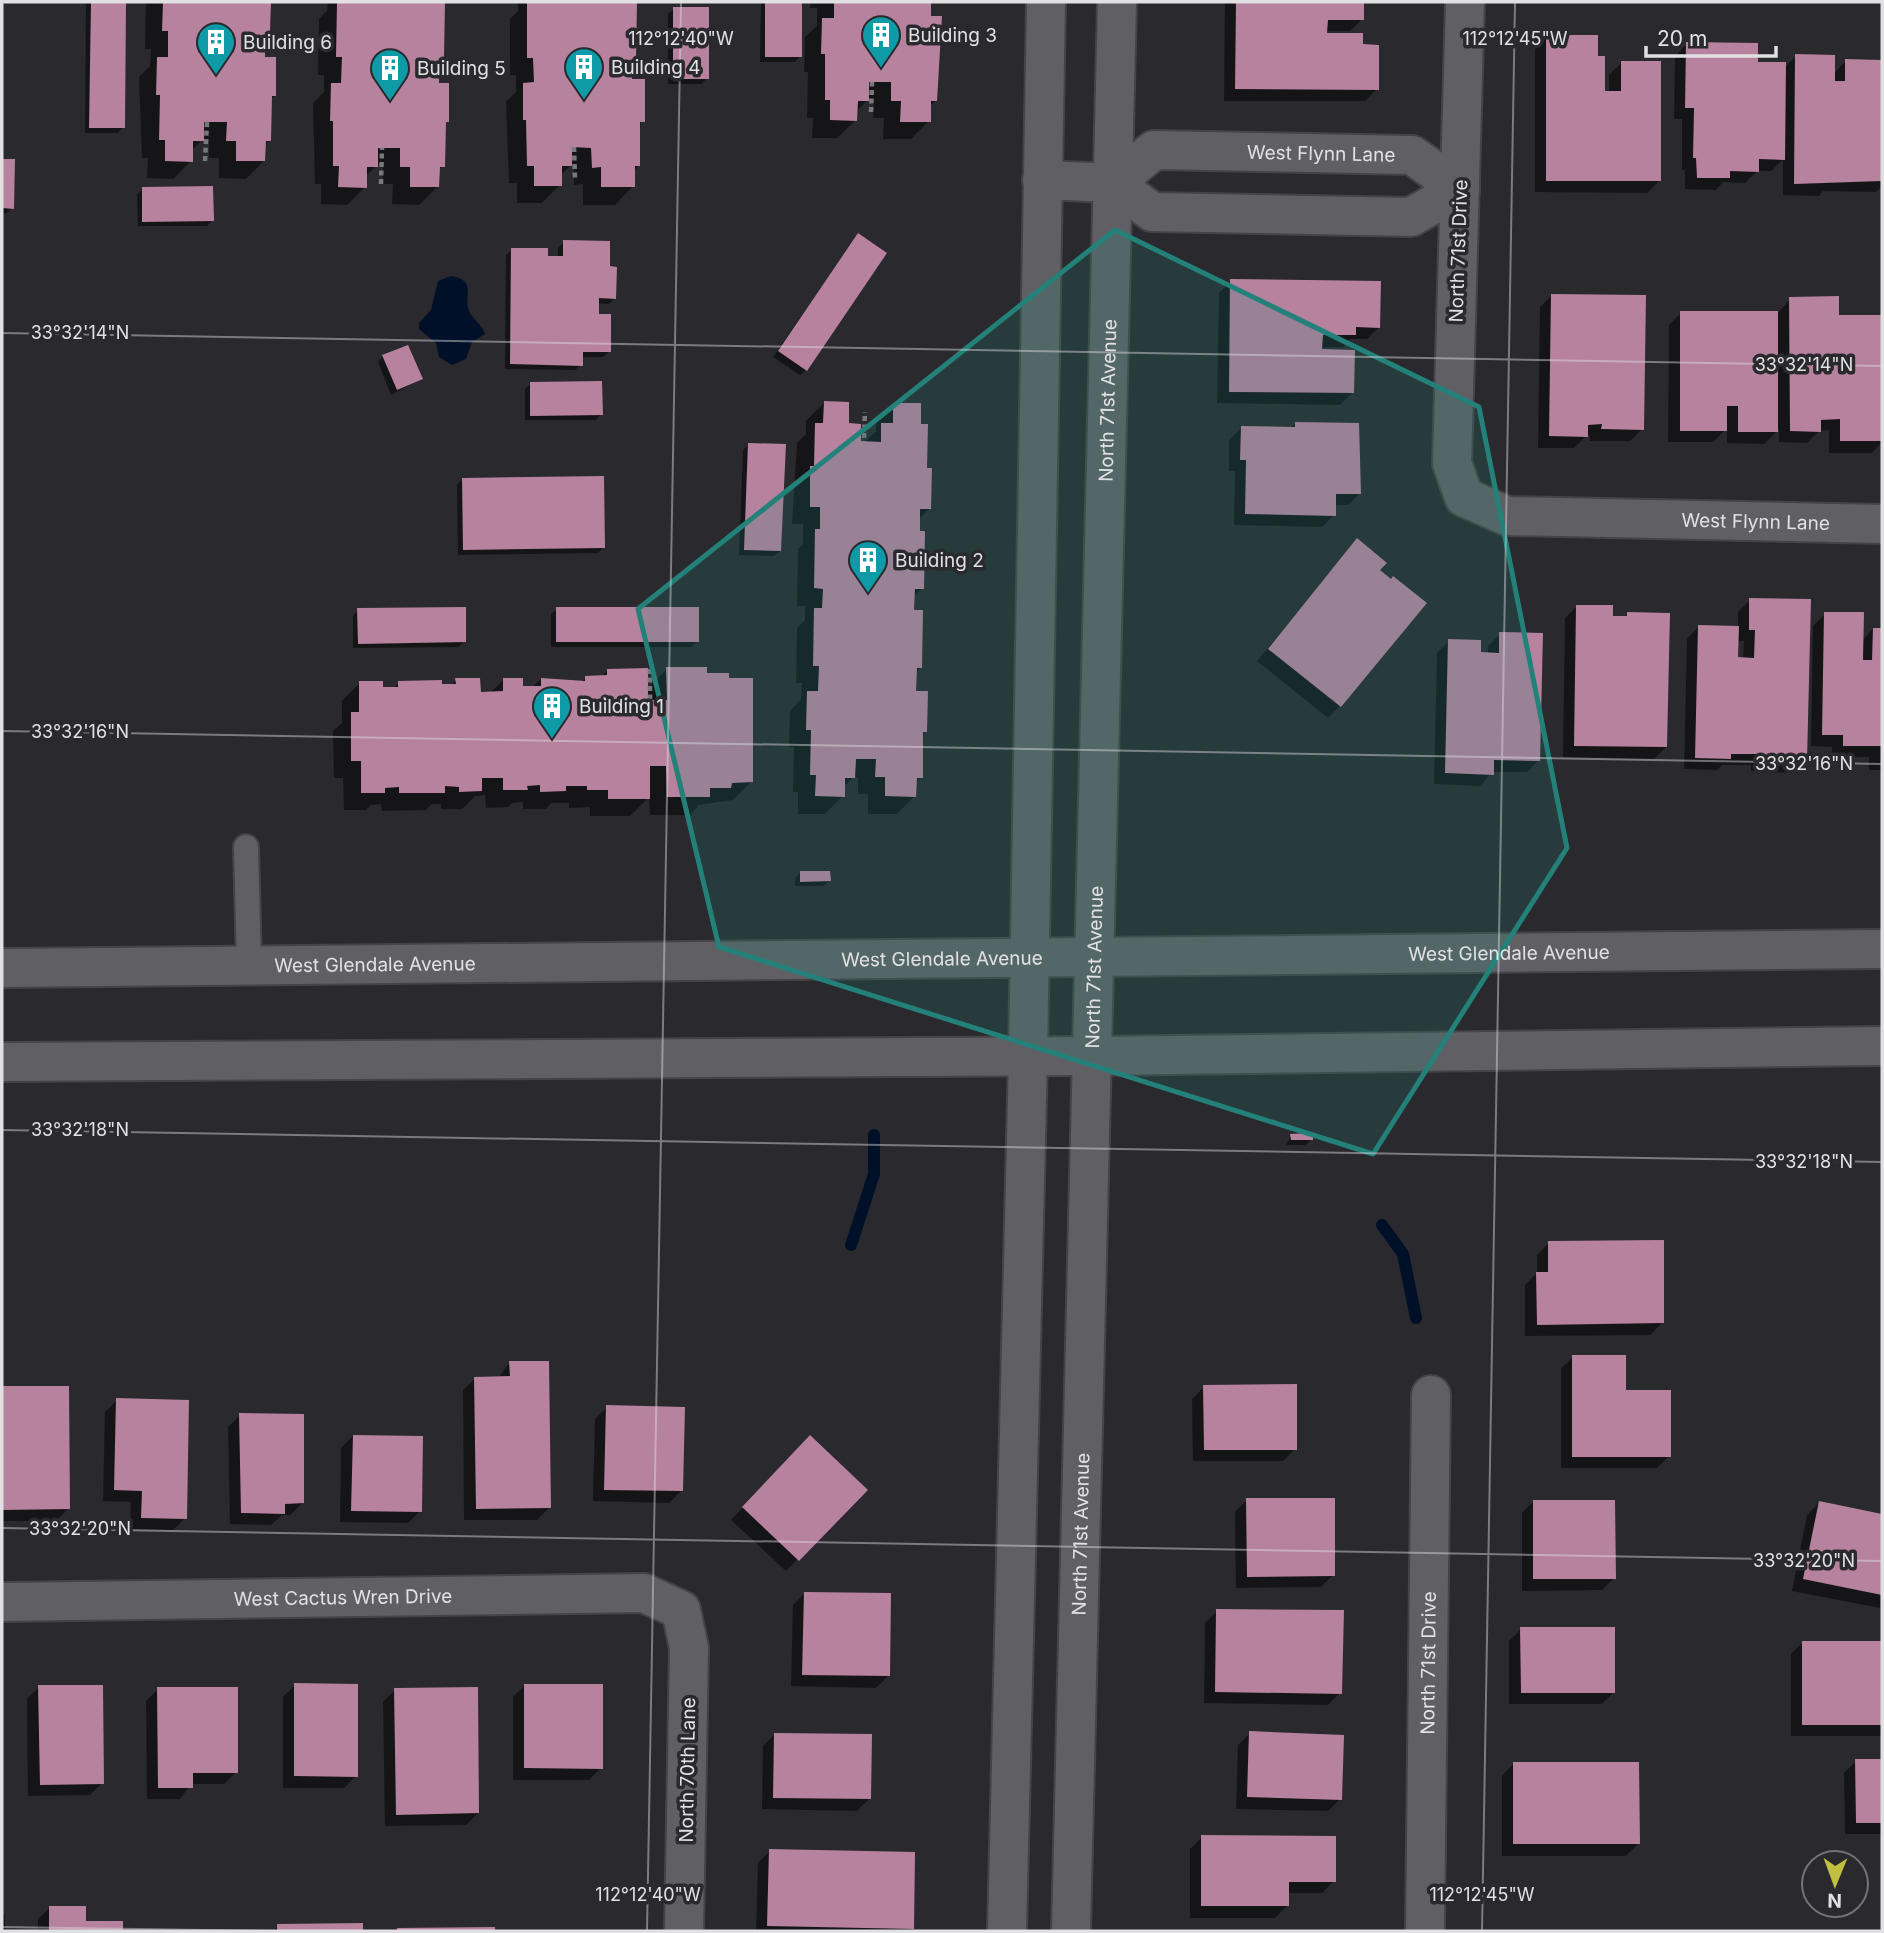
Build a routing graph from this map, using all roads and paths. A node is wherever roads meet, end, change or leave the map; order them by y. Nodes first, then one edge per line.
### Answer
1 (1046, 2) edge
2 (1117, 2) edge
3 (1465, 2) edge
4 (872, 82) dead end
5 (871, 112) dead end
6 (207, 122) dead end
7 (575, 147) dead end
8 (382, 148) dead end
9 (205, 161) dead end
10 (575, 178) dead end
11 (1042, 180) junction
12 (1114, 183) junction
13 (381, 184) dead end
14 (1460, 189) junction
15 (865, 412) dead end
16 (864, 438) dead end
17 (1464, 497) joint
18 (1882, 524) edge
19 (650, 670) dead end
20 (650, 700) dead end
21 (246, 847) dead end
22 (1882, 949) edge
23 (1029, 958) junction
24 (1096, 958) junction
25 (249, 965) junction
26 (2, 968) edge
27 (1882, 1046) edge
28 (1028, 1056) junction
29 (1092, 1056) junction
30 (2, 1062) edge
31 (1431, 1395) dead end
32 (2, 1602) edge
33 (681, 1610) joint
34 (684, 1931) edge
35 (1007, 1931) edge
36 (1071, 1931) edge
37 (1425, 1931) edge

1 - 11 street
2 - 12 street, North 71st Avenue
3 - 14 street, North 71st Drive
4 - 5 path
6 - 9 path
7 - 10 path
8 - 13 path
11 - 12 street
11 - 23 street
12 - 14 street
12 - 14 street, West Flynn Lane
12 - 24 street, North 71st Avenue
14 - 17 street, North 71st Drive
15 - 16 path
17 - 18 street, West Flynn Lane
19 - 20 path
21 - 25 lane
22 - 24 street, West Glendale Avenue
23 - 24 street, West Glendale Avenue
23 - 25 street, West Glendale Avenue
23 - 28 street
24 - 29 street, North 71st Avenue
25 - 26 street, West Glendale Avenue
27 - 29 street
28 - 29 street
28 - 30 street
28 - 35 street
29 - 36 street, North 71st Avenue
31 - 37 street, North 71st Drive
32 - 33 street, West Cactus Wren Drive
33 - 34 street, North 70th Lane

